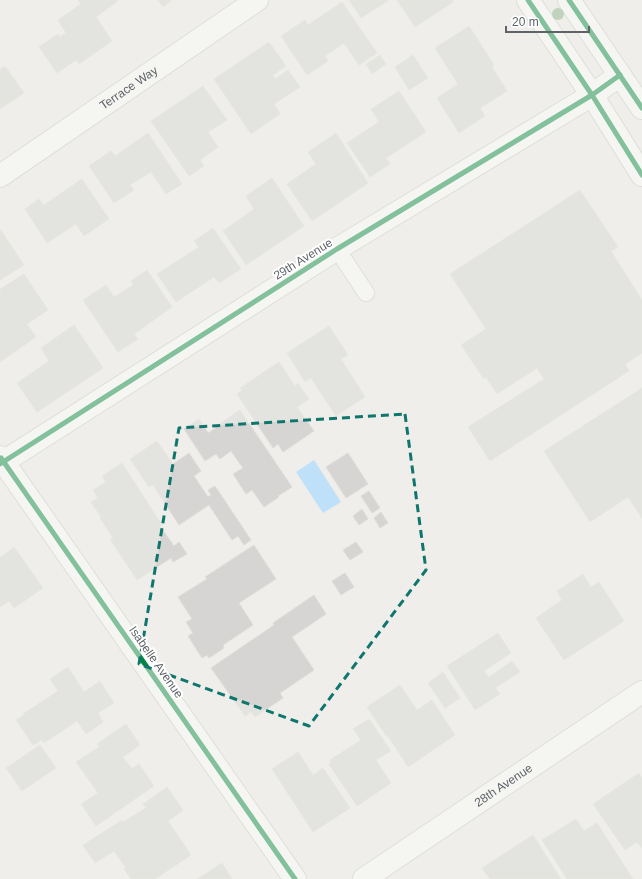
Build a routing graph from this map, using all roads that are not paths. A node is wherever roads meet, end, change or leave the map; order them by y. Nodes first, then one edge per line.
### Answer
1 (257, 0) edge
2 (528, 0) edge
3 (569, 0) edge
4 (620, 75) junction
5 (592, 94) junction
6 (642, 108) edge
7 (642, 175) edge
8 (0, 176) edge
9 (337, 249) junction
10 (366, 293) dead end
11 (1, 461) edge
12 (642, 692) edge
13 (295, 879) edge
14 (364, 879) edge

1 - 8 street, Terrace Way
2 - 5 street
3 - 4 street
4 - 5 street, 29th Avenue
4 - 6 street
5 - 7 street
5 - 9 street, 29th Avenue
9 - 10 lane
9 - 11 street, 29th Avenue
11 - 13 street, Isabelle Avenue
12 - 14 street, 28th Avenue

